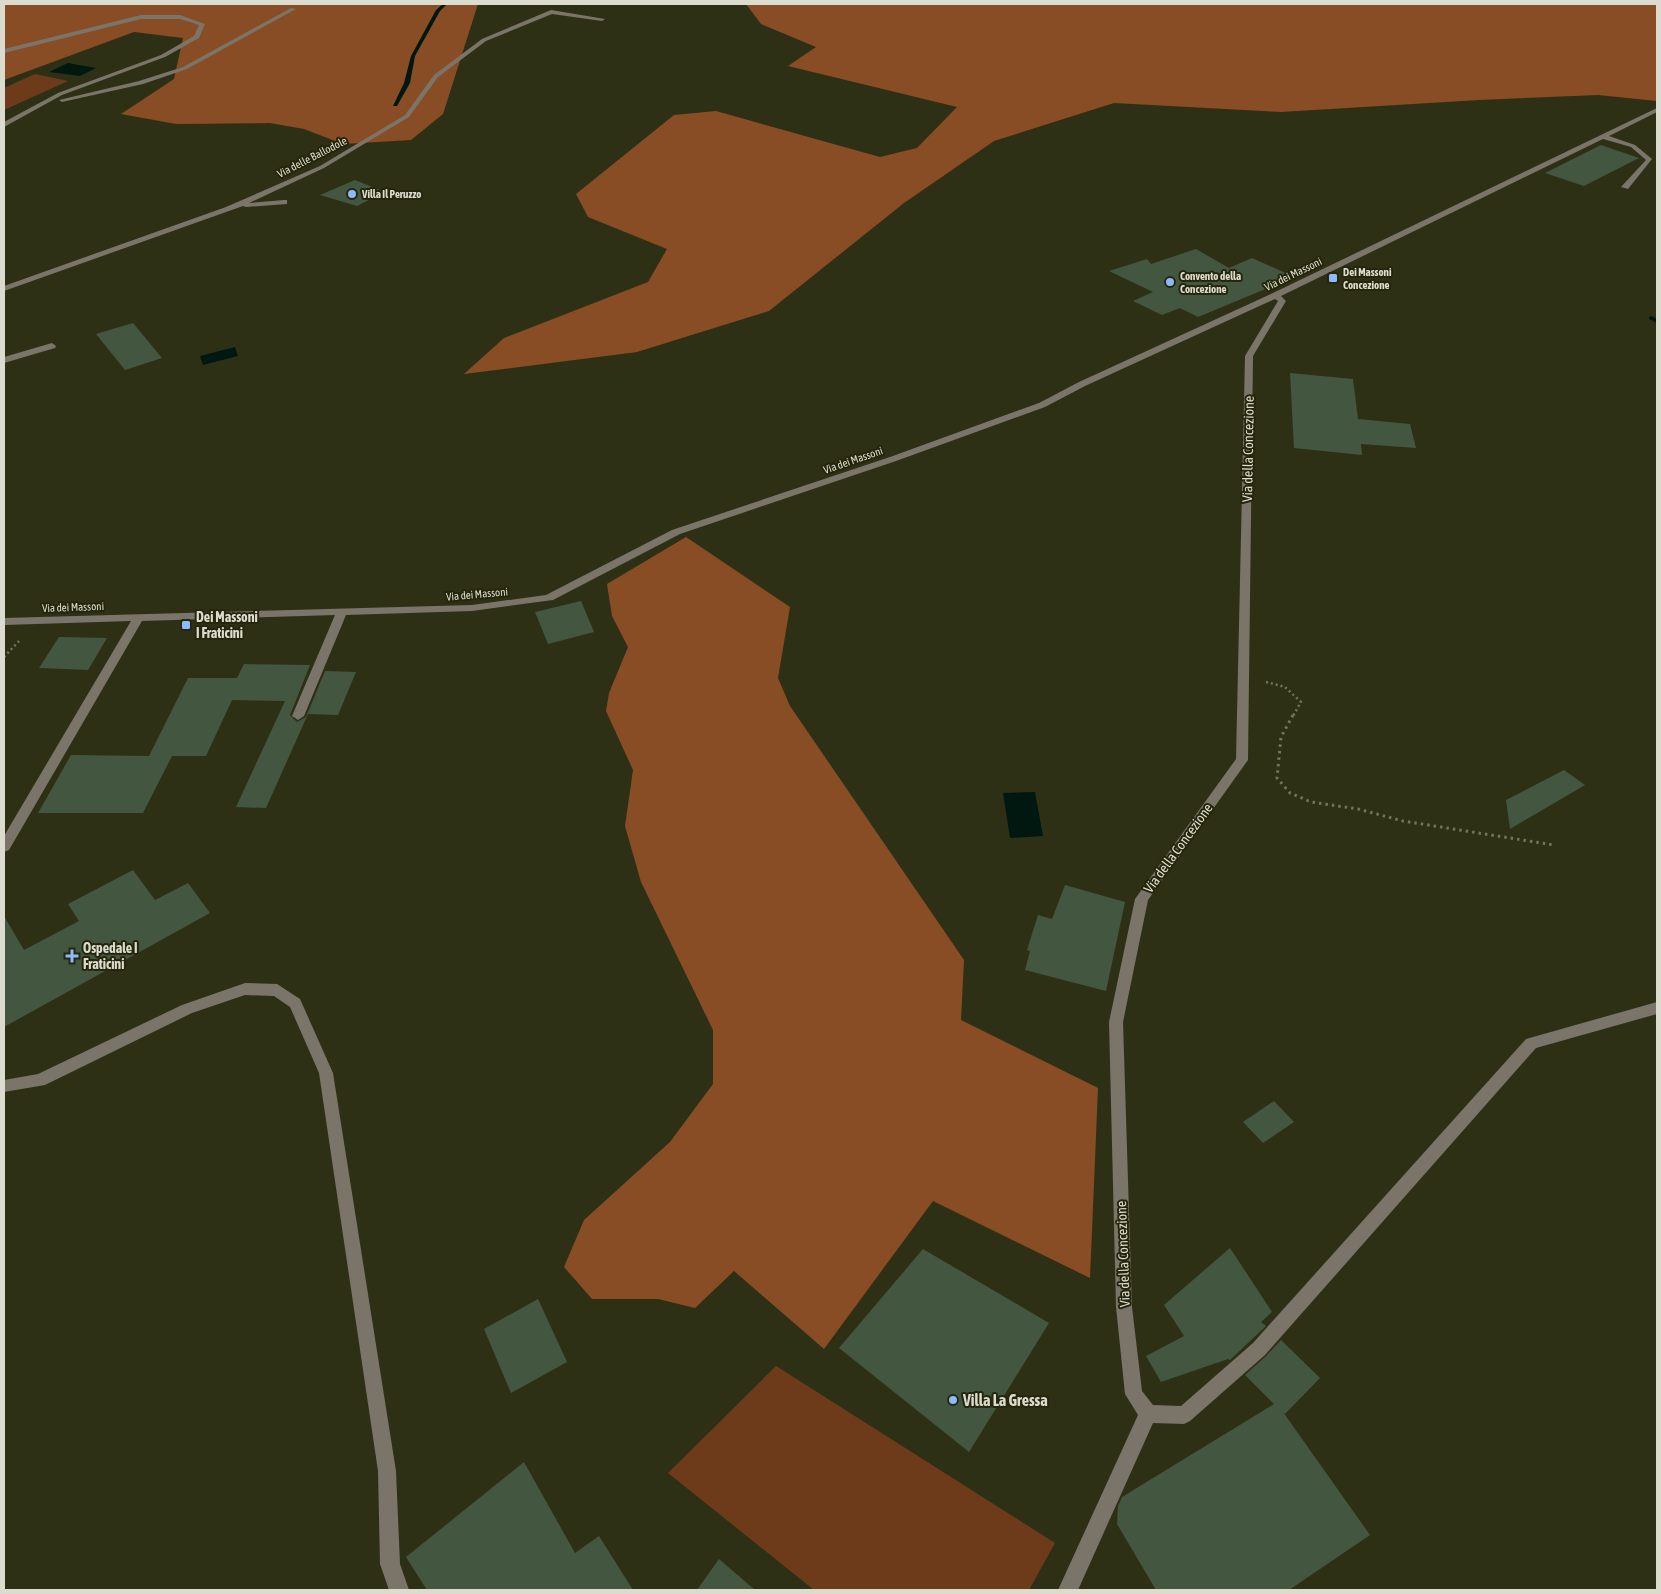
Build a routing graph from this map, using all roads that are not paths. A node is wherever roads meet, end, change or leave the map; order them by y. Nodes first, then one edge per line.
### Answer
1 (293, 10) dead end
2 (602, 19) dead end
3 (4, 50) edge
4 (40, 105) junction
5 (1657, 110) edge
6 (4, 124) edge
7 (1602, 136) junction
8 (1625, 187) dead end
9 (284, 202) dead end
10 (236, 206) junction
11 (4, 289) edge
12 (1276, 295) junction
13 (52, 346) dead end
14 (4, 360) edge
15 (342, 611) junction
16 (139, 617) junction
17 (4, 621) edge
18 (298, 716) dead end
19 (4, 847) edge
20 (1657, 1008) edge
21 (4, 1086) edge
22 (1148, 1414) junction
23 (400, 1590) edge
24 (1068, 1590) edge

1 - 4 street
2 - 10 street, Via delle Ballodole
3 - 4 street
4 - 6 street
5 - 7 street, Via dei Massoni
7 - 8 street
7 - 12 street, Via dei Massoni
9 - 10 street
10 - 11 street, Via delle Ballodole
12 - 15 street, Via dei Massoni
12 - 22 street, Via della Concezione
13 - 14 street
15 - 16 street, Via dei Massoni
15 - 18 street
16 - 17 street, Via dei Massoni
16 - 19 street
20 - 22 street
21 - 23 street
22 - 24 street

